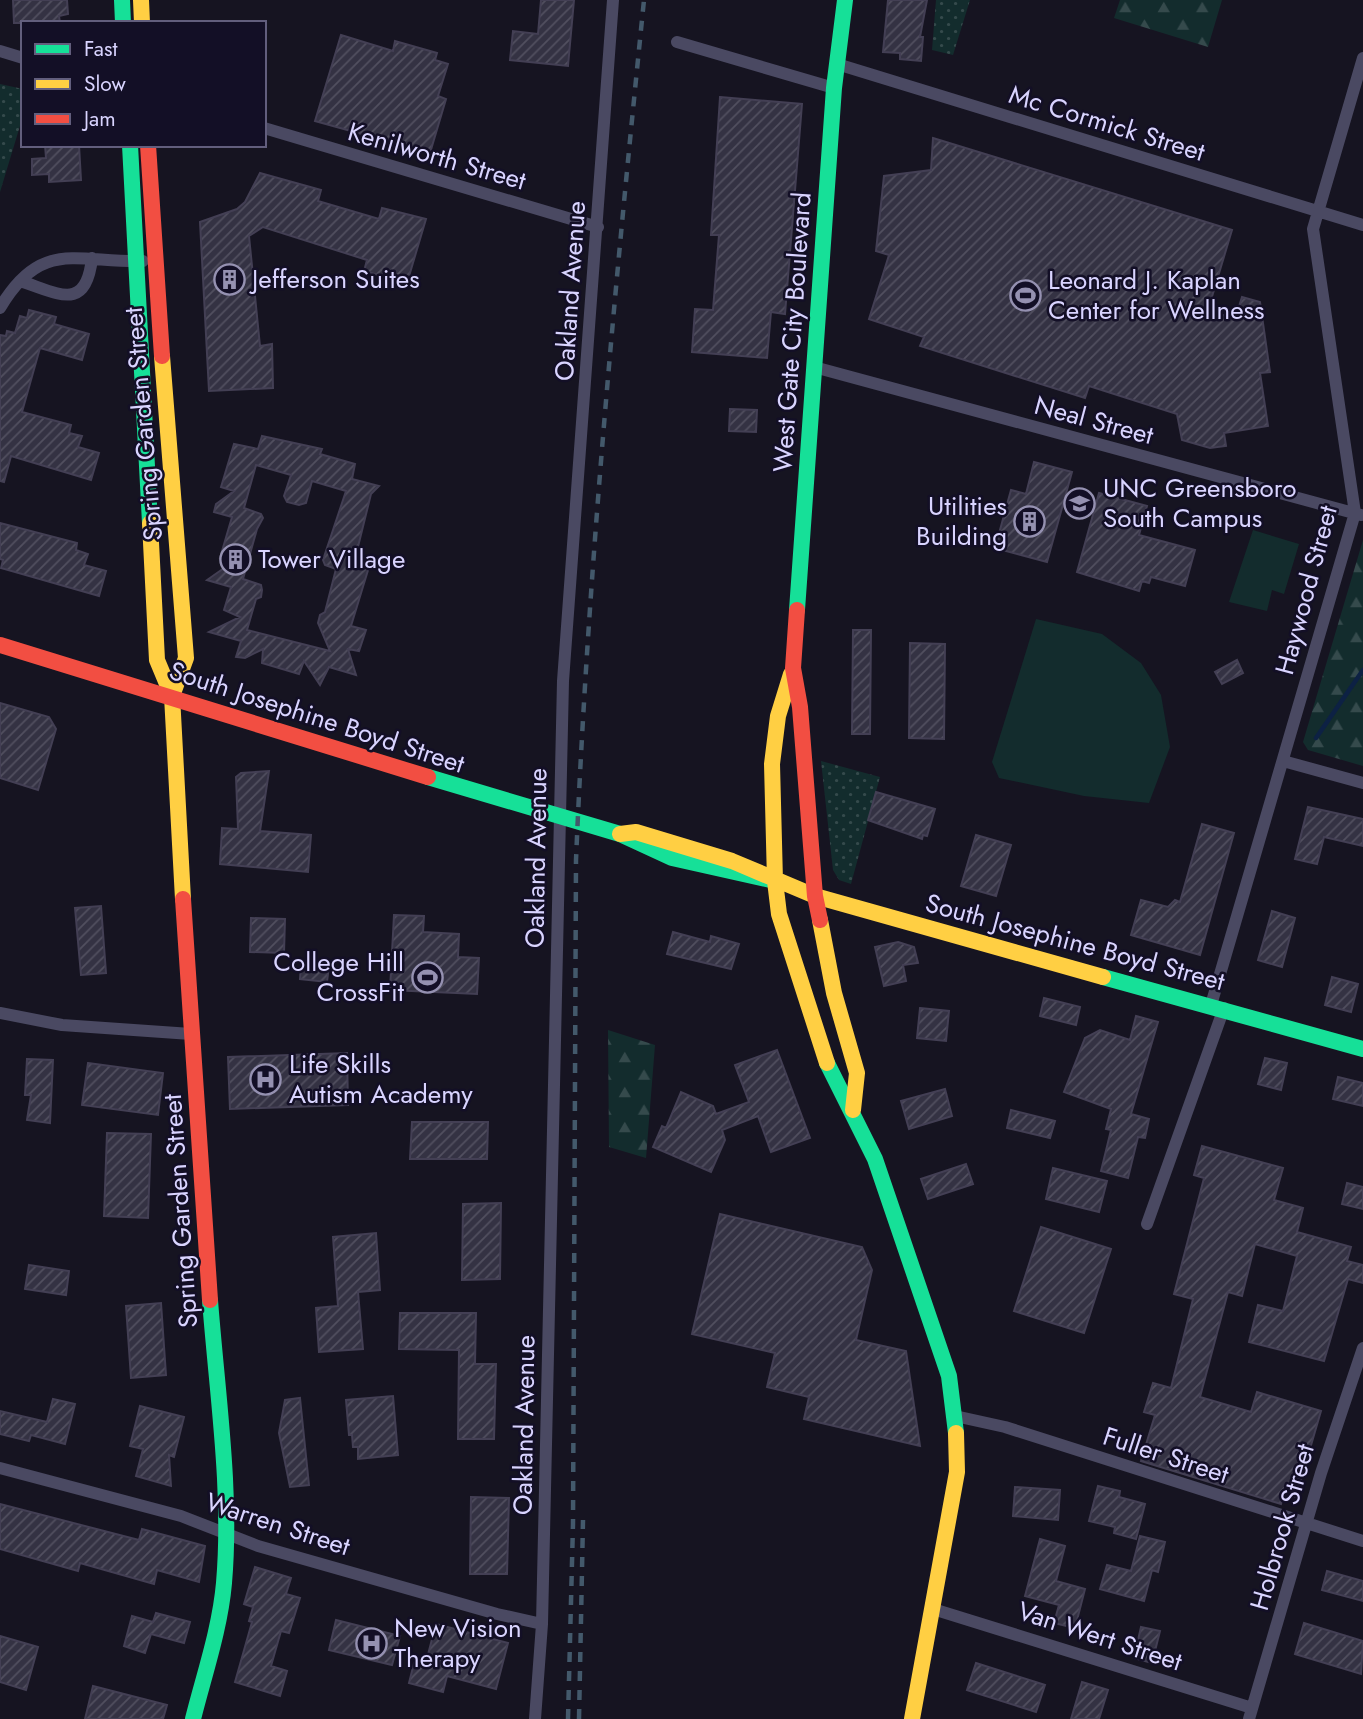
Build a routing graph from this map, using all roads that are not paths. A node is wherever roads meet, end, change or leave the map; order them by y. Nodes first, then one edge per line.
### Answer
1 (122, 0) edge
2 (141, 0) edge
3 (613, 0) edge
4 (845, 0) edge
5 (123, 21) edge
6 (142, 21) edge
7 (677, 42) dead end
8 (0, 51) edge
9 (21, 57) edge
10 (1363, 58) edge
11 (837, 64) junction
12 (834, 88) junction
13 (266, 129) edge
14 (130, 147) edge
15 (148, 147) edge
16 (1318, 211) junction
17 (1363, 225) edge
18 (598, 227) junction
19 (92, 258) junction
20 (154, 260) junction
21 (136, 261) junction
22 (20, 281) junction
23 (0, 308) edge
24 (814, 367) junction
25 (1359, 514) edge
26 (0, 645) edge
27 (793, 668) junction
28 (172, 696) junction
29 (1283, 761) junction
30 (1363, 783) edge
31 (559, 816) junction
32 (775, 881) junction
33 (815, 896) junction
34 (1218, 1007) junction
35 (0, 1013) edge
36 (191, 1034) junction
37 (1363, 1049) edge
38 (853, 1110) junction
39 (1147, 1224) dead end
40 (1363, 1348) edge
41 (955, 1416) junction
42 (0, 1468) edge
43 (1306, 1524) junction
44 (228, 1534) junction
45 (1363, 1541) edge
46 (933, 1609) junction
47 (542, 1624) junction
48 (1251, 1714) edge
49 (193, 1719) edge
50 (535, 1719) edge
51 (912, 1719) edge

1 - 5 main road
2 - 6 main road
3 - 18 street, Oakland Avenue
4 - 11 main road, West Gate City Boulevard
7 - 12 street
8 - 9 street
10 - 16 street, Haywood Street
11 - 12 main road, West Gate City Boulevard
11 - 16 street, Mc Cormick Street
12 - 24 main road, West Gate City Boulevard
13 - 18 street, Kenilworth Street
14 - 21 main road, Spring Garden Street
15 - 20 main road, Spring Garden Street
16 - 17 street, Mc Cormick Street
16 - 25 street, Haywood Street
18 - 31 street, Oakland Avenue
19 - 21 street
19 - 22 street
19 - 22 street
20 - 21 street
20 - 28 main road, Spring Garden Street
21 - 28 main road, Spring Garden Street
22 - 23 street
24 - 25 street, Neal Street
24 - 27 main road, West Gate City Boulevard
25 - 29 street, Haywood Street
26 - 28 main road, South Josephine Boyd Street
27 - 32 main road, West Gate City Boulevard
27 - 33 main road, West Gate City Boulevard
28 - 31 main road, South Josephine Boyd Street
28 - 36 main road, Spring Garden Street
29 - 30 street
29 - 34 street, Haywood Street
31 - 32 main road, South Josephine Boyd Street
31 - 47 street, Oakland Avenue
32 - 33 main road, South Josephine Boyd Street
32 - 38 main road, West Gate City Boulevard
33 - 34 main road, South Josephine Boyd Street
33 - 38 main road, West Gate City Boulevard
34 - 37 main road, South Josephine Boyd Street
34 - 39 street, Haywood Street
35 - 36 street
36 - 44 main road, Spring Garden Street
38 - 41 main road, West Gate City Boulevard
40 - 43 street, Holbrook Street
41 - 43 street, Fuller Street
41 - 46 main road, West Gate City Boulevard
42 - 44 street, Warren Street
43 - 45 street, Fuller Street
43 - 48 street, Holbrook Street
44 - 47 street, Warren Street
44 - 49 main road, Spring Garden Street
46 - 48 street, Van Wert Street
46 - 51 main road, West Gate City Boulevard
47 - 50 street, Oakland Avenue

